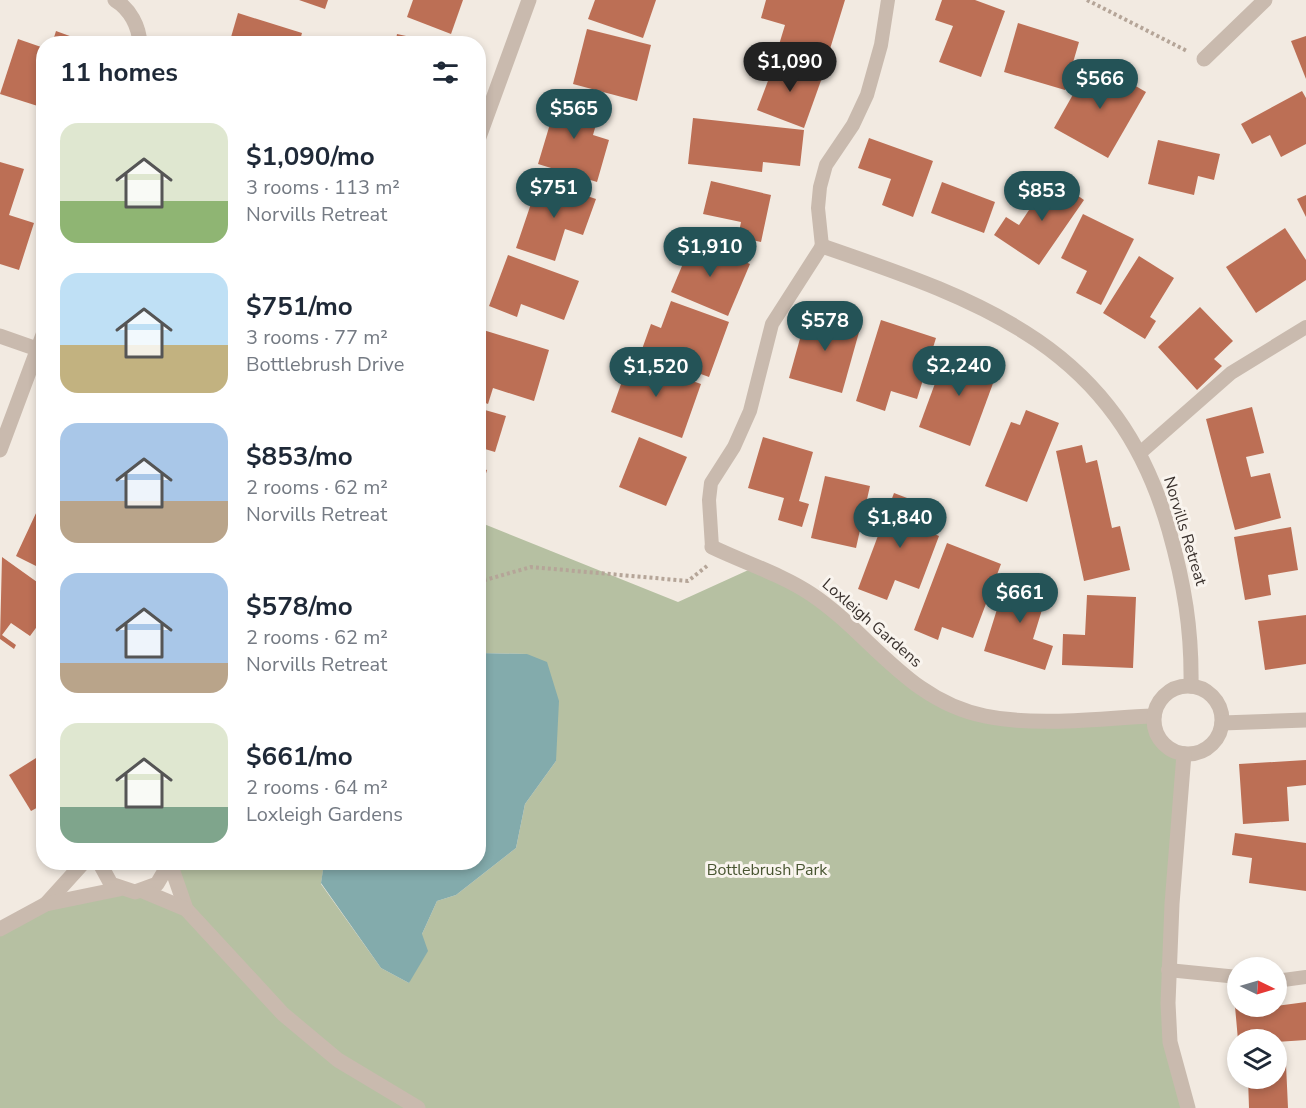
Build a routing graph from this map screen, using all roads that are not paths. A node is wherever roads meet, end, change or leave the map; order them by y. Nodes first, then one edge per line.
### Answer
1 (115, 0) edge
2 (528, 0) edge
3 (888, 0) edge
4 (1265, 0) edge
5 (139, 36) edge
6 (1204, 60) road end
7 (486, 118) edge
8 (822, 246) junction
9 (1306, 327) edge
10 (0, 336) edge
11 (36, 350) edge
12 (36, 353) edge
13 (0, 450) edge
14 (1140, 453) junction
15 (718, 550) joint
16 (1191, 686) junction
17 (1154, 716) junction
18 (1306, 720) edge
19 (1222, 723) junction
20 (1184, 754) junction
21 (77, 870) edge
22 (102, 870) edge
23 (167, 870) edge
24 (172, 870) edge
25 (119, 889) junction
26 (143, 891) junction
27 (46, 904) junction
28 (186, 909) junction
29 (0, 929) edge
30 (1168, 970) junction
31 (1227, 976) edge
32 (1306, 977) edge
33 (1287, 980) edge
34 (418, 1108) edge
35 (1188, 1108) edge

1 - 5 street
2 - 7 street
3 - 8 lane
4 - 6 street
8 - 14 street, Norvills Retreat
8 - 15 lane
9 - 14 lane
10 - 11 street
12 - 13 street
14 - 16 street, Norvills Retreat
15 - 17 street, Loxleigh Gardens
16 - 17 street
16 - 19 street
17 - 20 street
18 - 19 street
19 - 20 street
20 - 30 street
21 - 27 street
22 - 25 street
23 - 26 street
24 - 28 street
25 - 26 street
25 - 27 street
26 - 28 street
27 - 29 street
28 - 34 street
30 - 31 lane
30 - 35 street
32 - 33 lane

